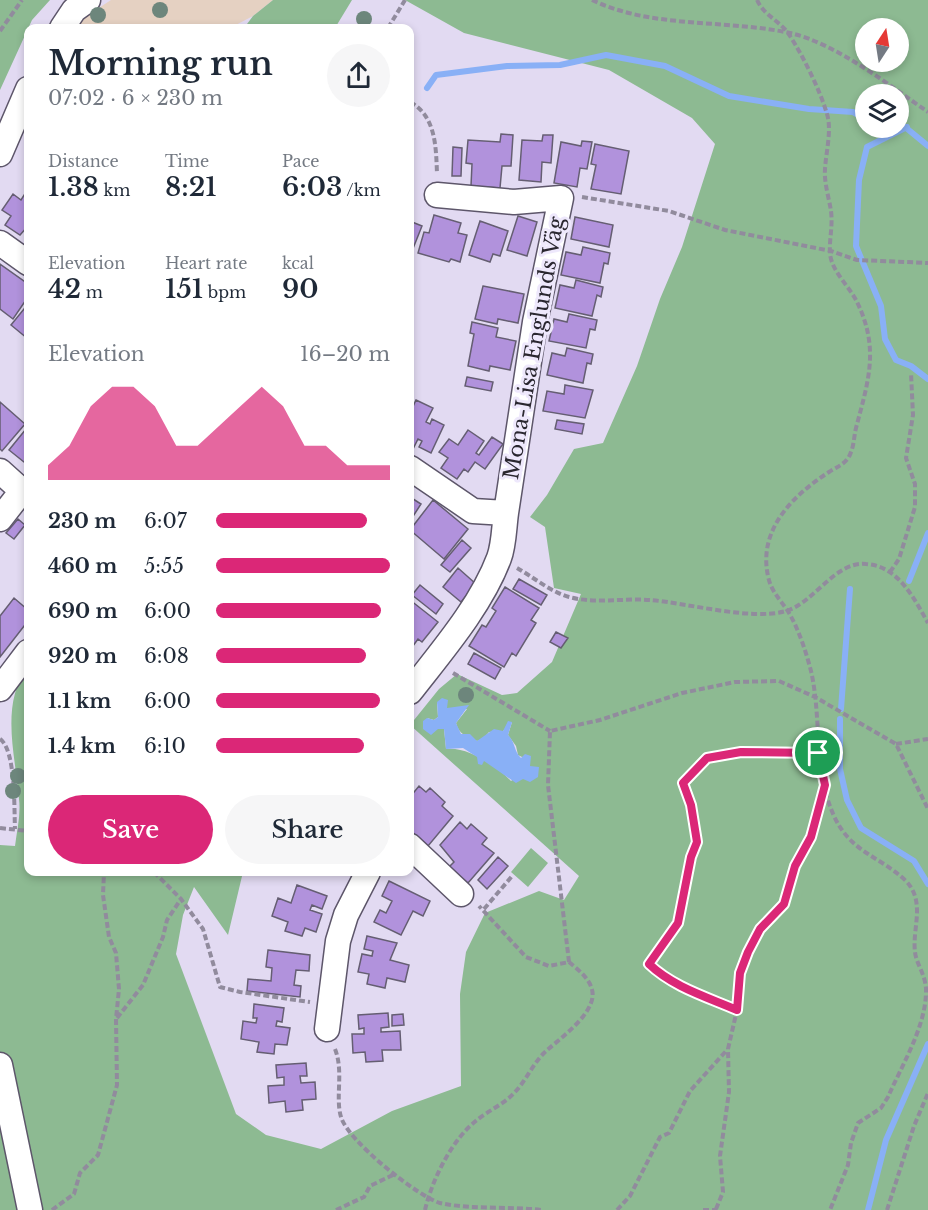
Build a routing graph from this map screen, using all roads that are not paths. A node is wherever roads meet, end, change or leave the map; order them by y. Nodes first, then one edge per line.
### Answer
1 (88, 0) edge
2 (65, 24) edge
3 (24, 98) edge
4 (0, 154) edge
5 (437, 195) road end
6 (0, 243) edge
7 (24, 260) edge
8 (0, 471) edge
9 (414, 471) edge
10 (506, 513) junction
11 (0, 519) edge
12 (24, 657) edge
13 (414, 687) edge
14 (0, 689) edge
15 (414, 850) edge
16 (366, 876) edge
17 (461, 894) dead end
18 (327, 1029) road end
19 (0, 1065) edge
20 (30, 1210) edge

1 - 2 street
3 - 4 street
5 - 10 street, Mona-Lisa Englunds Väg
6 - 7 street
8 - 11 street
9 - 10 street
10 - 13 street, Mona-Lisa Englunds Väg
12 - 14 street
15 - 17 street
16 - 18 street
19 - 20 street

